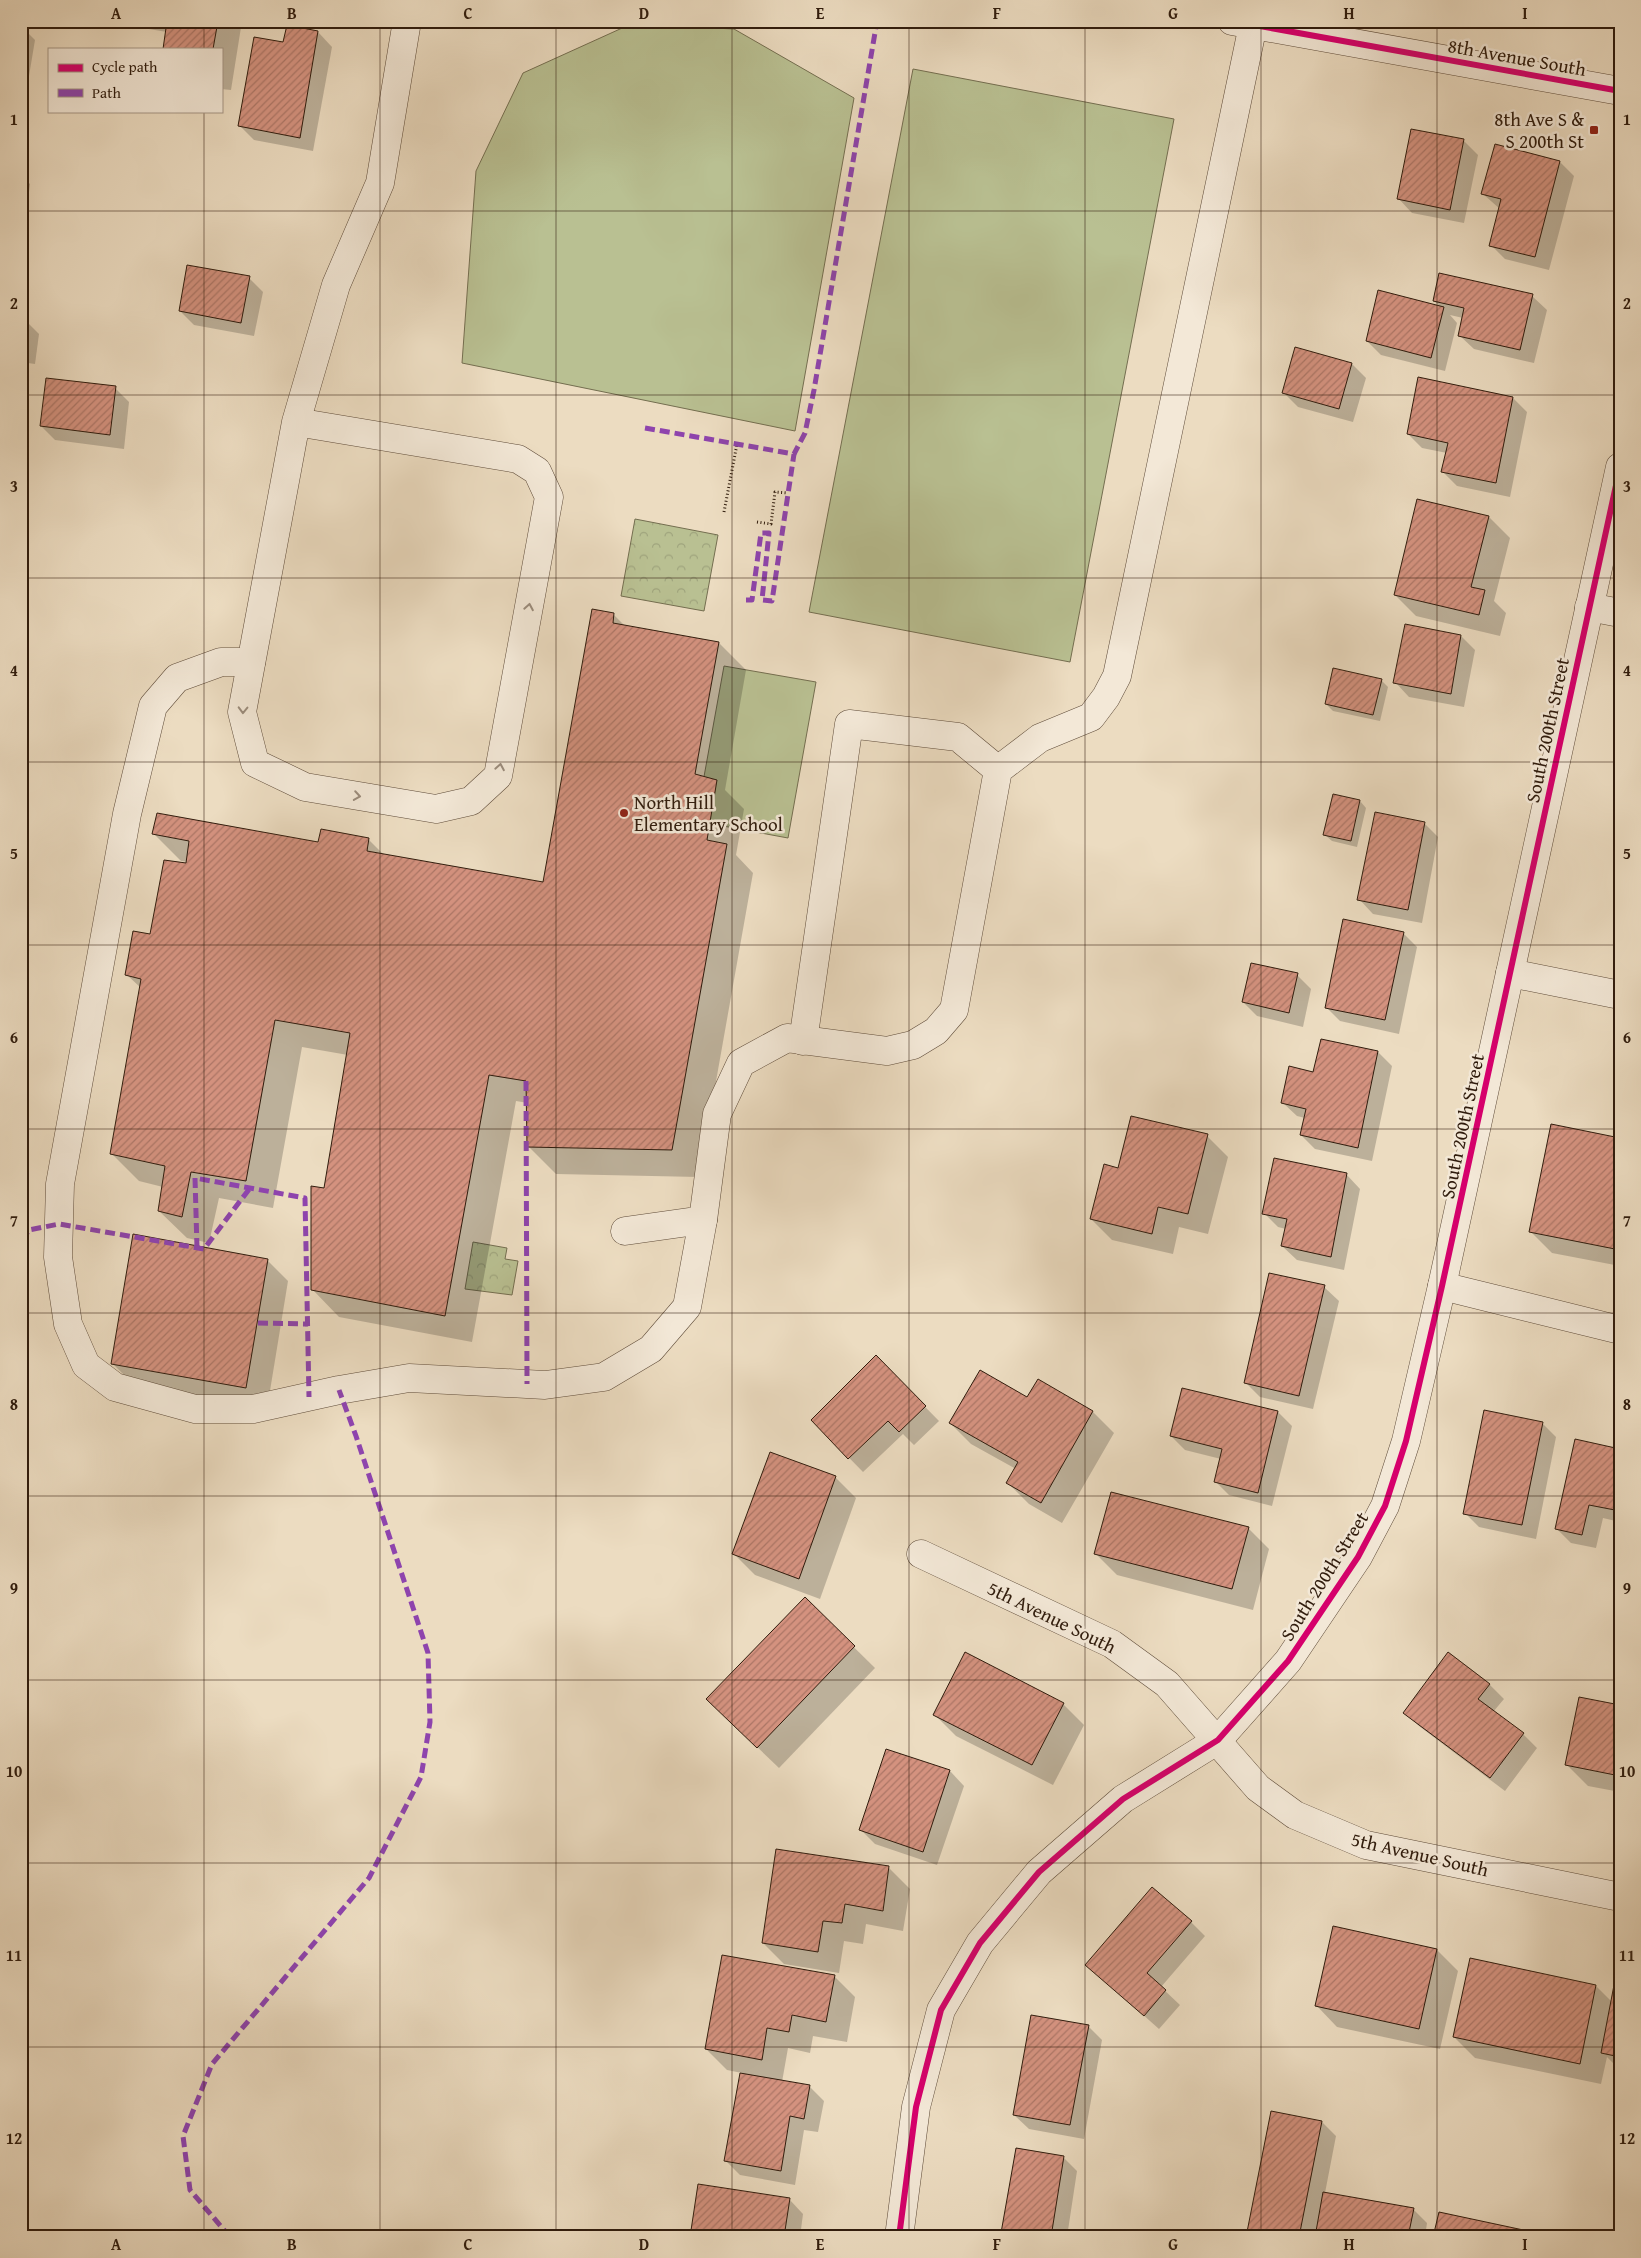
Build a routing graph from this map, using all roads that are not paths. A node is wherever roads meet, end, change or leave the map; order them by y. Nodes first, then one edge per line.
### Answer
1 (408, 21) edge
2 (1242, 23) edge
3 (1620, 91) edge
4 (296, 422) junction
5 (1620, 467) edge
6 (1589, 607) junction
7 (1620, 613) edge
8 (251, 662) junction
9 (998, 770) junction
10 (1510, 973) junction
11 (1620, 995) edge
12 (804, 1041) junction
13 (703, 1220) junction
14 (625, 1231) dead end
15 (1442, 1286) junction
16 (1620, 1330) edge
17 (921, 1554) dead end
18 (1218, 1740) junction
19 (1620, 1897) edge
20 (899, 2237) edge

1 - 4 street
2 - 3 street, 8th Avenue South
2 - 9 street
4 - 8 street
8 -> 4 street
5 - 6 street, South 200th Street
6 - 7 street
6 - 10 street, South 200th Street
8 - 13 street
9 - 12 street
9 - 12 street
10 - 11 street
10 - 15 street, South 200th Street
12 - 13 street
13 - 14 street
15 - 16 street
15 - 18 street, South 200th Street
17 - 18 street, 5th Avenue South
18 - 19 street, 5th Avenue South
18 - 20 street, South 200th Street

